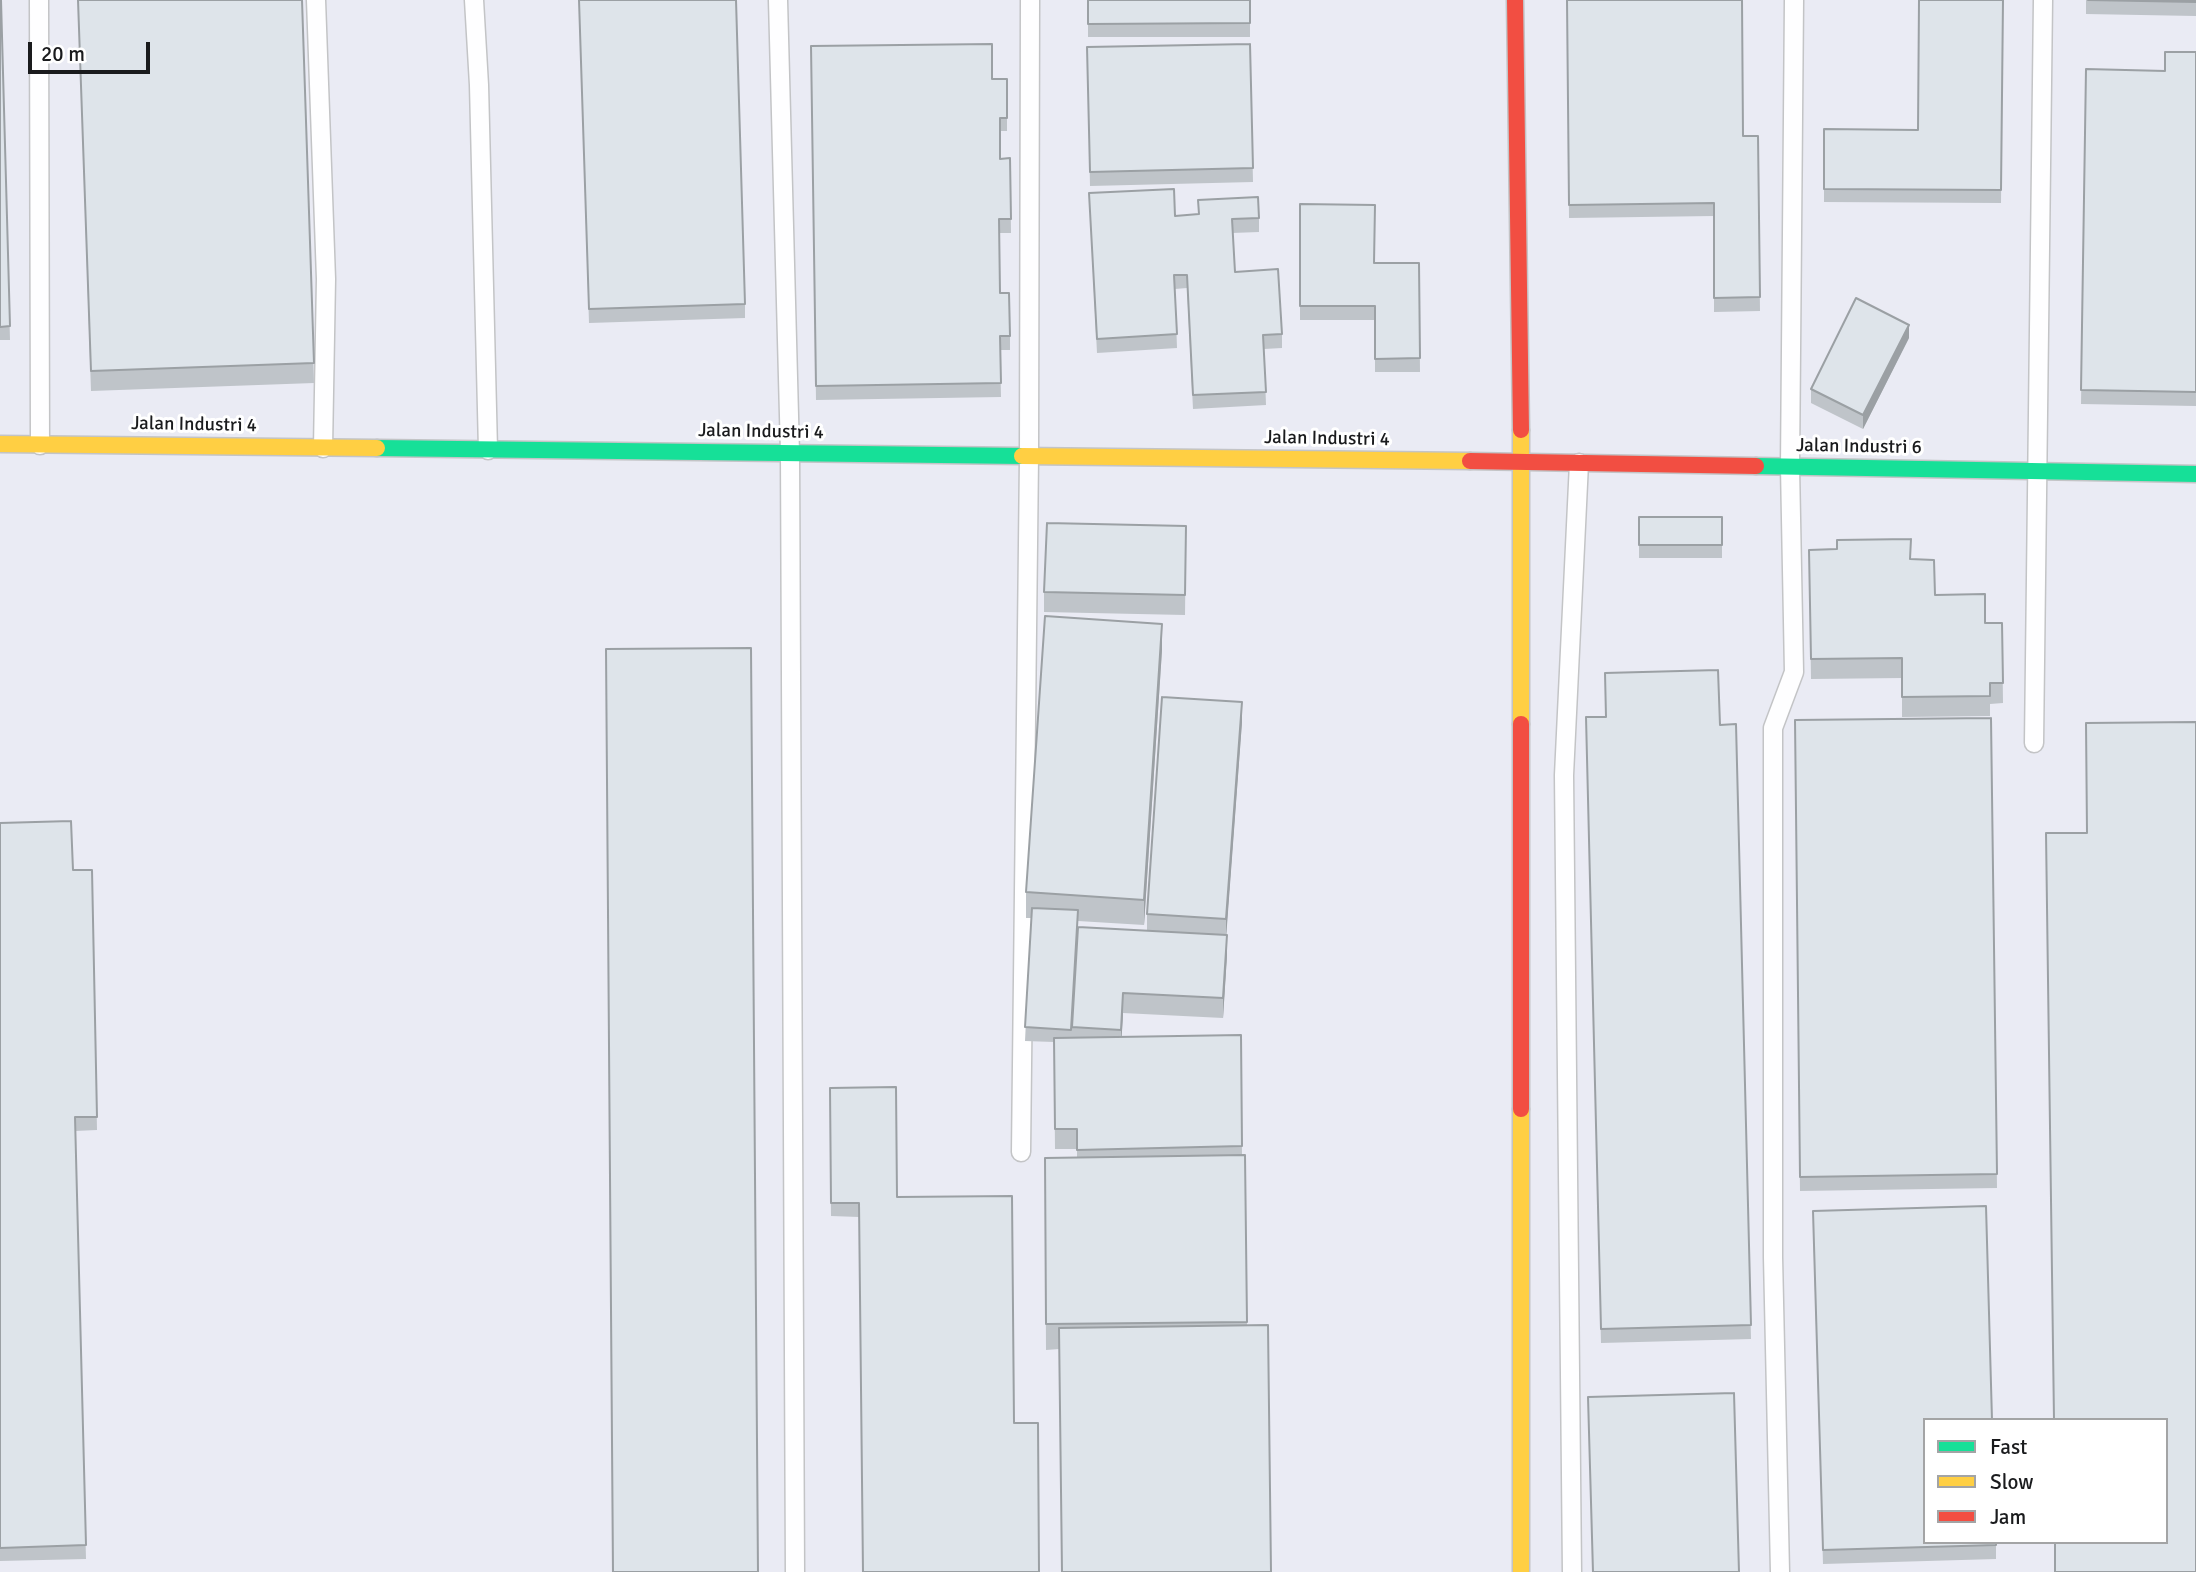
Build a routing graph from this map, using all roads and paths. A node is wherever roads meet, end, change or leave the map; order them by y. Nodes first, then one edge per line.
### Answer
1 (39, 0) edge
2 (316, 0) edge
3 (474, 0) edge
4 (778, 0) edge
5 (1030, 0) edge
6 (1515, 0) edge
7 (1794, 0) edge
8 (2043, 0) edge
9 (0, 444) edge
10 (40, 444) junction
11 (323, 448) junction
12 (488, 450) junction
13 (790, 453) junction
14 (1029, 457) junction
15 (1521, 462) junction
16 (1580, 463) junction
17 (1790, 467) junction
18 (2038, 471) junction
19 (2196, 474) edge
20 (2034, 743) dead end
21 (1021, 1152) dead end
22 (795, 1572) edge
23 (1521, 1572) edge
24 (1572, 1572) edge
25 (1780, 1572) edge

1 - 10 lane
2 - 11 lane
3 - 12 lane
4 - 13 lane
5 - 14 lane
6 - 15 street
7 - 17 lane
8 - 18 lane
9 - 10 street, Jalan Industri 4
10 - 11 street, Jalan Industri 4
11 - 12 street, Jalan Industri 4
12 - 13 street, Jalan Industri 4
13 - 14 street, Jalan Industri 4
13 - 22 lane
14 - 15 street, Jalan Industri 4
14 - 21 lane
15 - 16 street, Jalan Industri 6
15 - 23 street
16 - 17 street, Jalan Industri 6
16 - 24 lane
17 - 18 street, Jalan Industri 6
17 - 25 lane
18 - 19 street, Jalan Industri 6
18 - 20 lane

